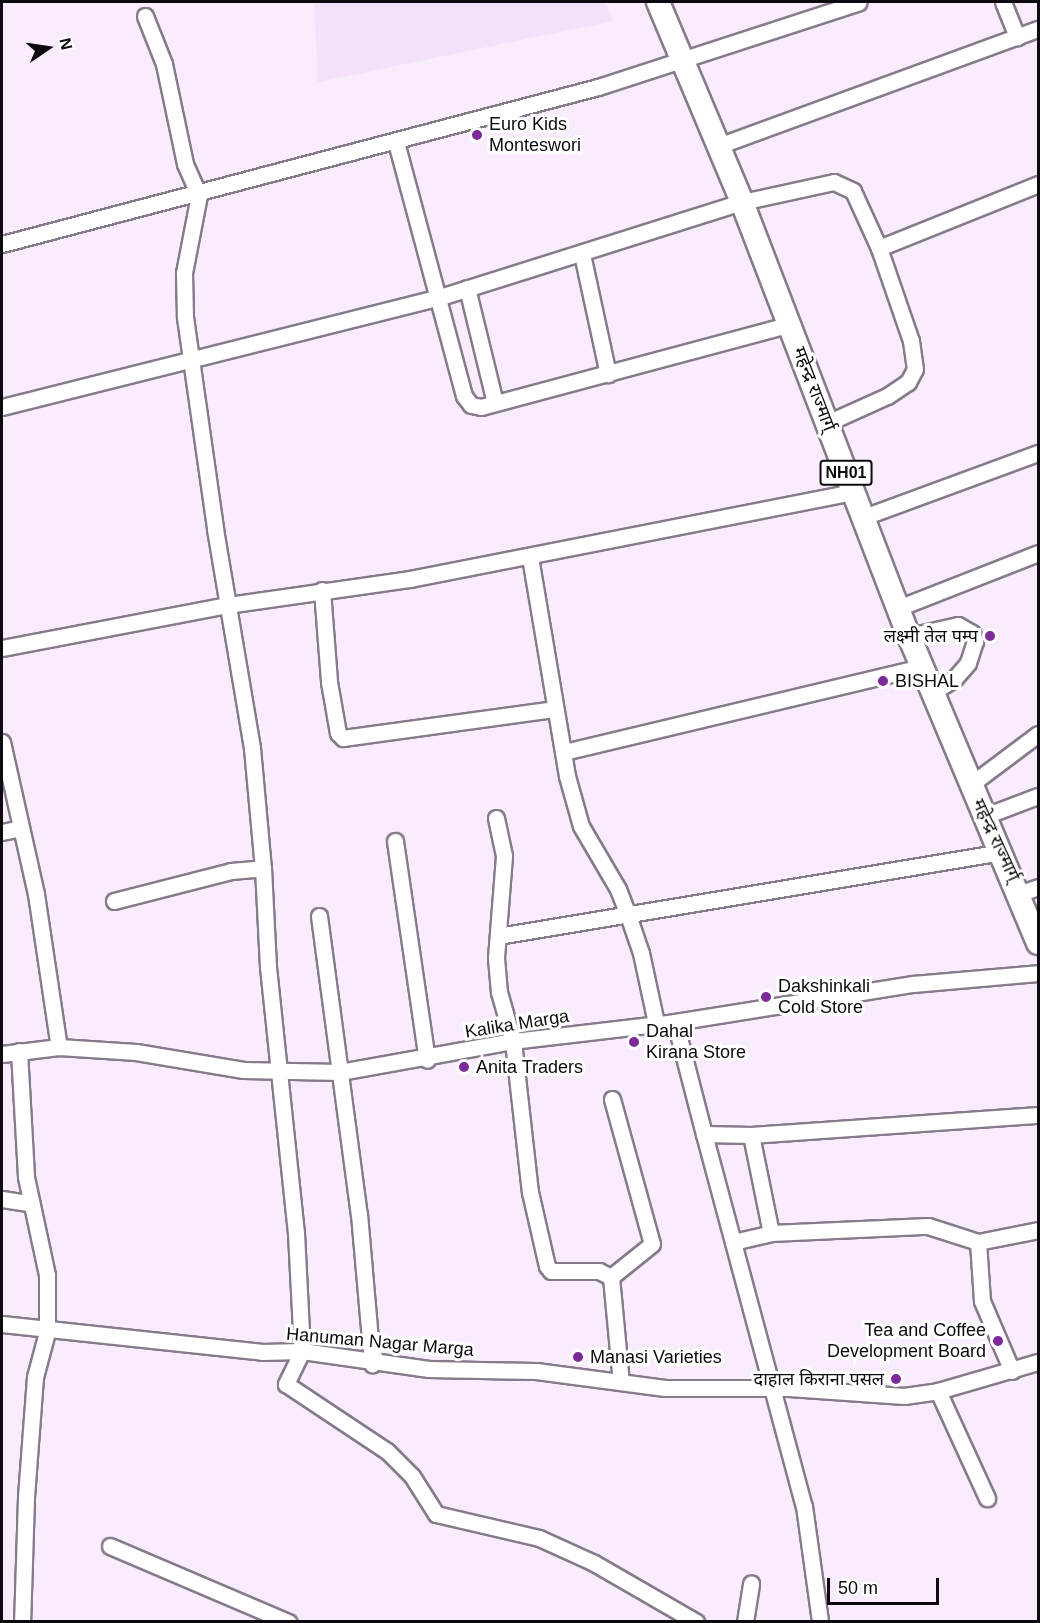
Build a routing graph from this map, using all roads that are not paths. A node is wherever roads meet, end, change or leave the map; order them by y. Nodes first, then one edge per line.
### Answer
1 (658, 2) edge
2 (859, 2) edge
3 (1003, 2) edge
4 (145, 16) dead end
5 (1038, 29) edge
6 (1017, 37) junction
7 (683, 61) junction
8 (396, 142) junction
9 (718, 146) junction
10 (1038, 184) edge
11 (199, 195) junction
12 (742, 202) junction
13 (2, 244) edge
14 (879, 248) junction
15 (582, 254) junction
16 (467, 288) junction
17 (437, 298) junction
18 (789, 325) junction
19 (192, 358) junction
20 (608, 374) junction
21 (495, 403) junction
22 (2, 407) edge
23 (827, 423) junction
24 (1038, 453) edge
25 (853, 492) junction
26 (861, 518) junction
27 (1038, 553) edge
28 (530, 557) junction
29 (322, 590) junction
30 (227, 605) junction
31 (898, 608) junction
32 (909, 636) junction
33 (2, 648) edge
34 (922, 667) junction
35 (933, 692) junction
36 (555, 709) junction
37 (1038, 734) edge
38 (2, 742) edge
39 (564, 752) junction
40 (970, 785) junction
41 (1038, 796) edge
42 (985, 816) junction
43 (496, 818) dead end
44 (21, 828) junction
45 (2, 832) edge
46 (395, 841) dead end
47 (1002, 852) junction
48 (263, 868) junction
49 (1030, 890) edge
50 (114, 901) dead end
51 (627, 915) junction
52 (319, 916) dead end
53 (498, 936) junction
54 (1038, 942) edge
55 (1038, 973) edge
56 (675, 1022) junction
57 (656, 1023) junction
58 (513, 1041) junction
59 (59, 1047) junction
60 (19, 1051) junction
61 (2, 1054) edge
62 (427, 1060) junction
63 (279, 1071) junction
64 (340, 1072) junction
65 (612, 1099) dead end
66 (1038, 1115) edge
67 (704, 1134) junction
68 (751, 1135) junction
69 (2, 1199) edge
70 (32, 1204) junction
71 (1038, 1230) edge
72 (771, 1233) junction
73 (733, 1242) junction
74 (978, 1242) junction
75 (611, 1278) junction
76 (2, 1324) edge
77 (46, 1332) junction
78 (302, 1351) junction
79 (1038, 1362) edge
80 (372, 1364) junction
81 (1012, 1371) junction
82 (621, 1382) junction
83 (772, 1387) junction
84 (938, 1391) junction
85 (987, 1498) dead end
86 (110, 1546) dead end
87 (751, 1583) dead end
88 (22, 1622) edge
89 (288, 1622) edge
90 (696, 1622) edge
91 (745, 1622) edge
92 (820, 1622) edge

1 - 7 highway, महेन्द्र राज्मार्ग् / NH01
2 - 7 street
3 - 6 street
4 - 11 street
5 - 6 street
6 - 9 street
7 - 8 street
7 - 9 highway, महेन्द्र राज्मार्ग् / NH01
8 - 11 street
8 - 17 street
9 - 12 highway, महेन्द्र राज्मार्ग् / NH01
10 - 14 street
11 - 13 street
11 - 19 street
12 - 14 street
12 - 15 street
12 - 18 highway, महेन्द्र राज्मार्ग् / NH01
14 - 23 street
15 - 16 street
15 - 20 street
16 - 17 street
16 - 21 street
17 - 19 street
17 - 21 street
18 - 20 street
18 - 23 highway, महेन्द्र राज्मार्ग् / NH01
19 - 22 street
19 - 30 street
20 - 21 street
23 - 25 highway, महेन्द्र राज्मार्ग् / NH01
24 - 26 street
25 - 26 highway, महेन्द्र राज्मार्ग् / NH01
25 - 28 street
26 - 31 highway, महेन्द्र राज्मार्ग् / NH01
27 - 31 street
28 - 29 street
28 - 36 street
29 - 30 street
29 - 36 street
30 - 33 street
30 - 48 street
31 - 32 highway, महेन्द्र राज्मार्ग् / NH01
32 - 34 highway, महेन्द्र राज्मार्ग् / NH01
32 - 35 street
34 - 35 highway, महेन्द्र राज्मार्ग् / NH01
34 - 39 street
35 - 40 highway, महेन्द्र राज्मार्ग् / NH01
36 - 39 street
37 - 40 street
38 - 44 street
39 - 51 street
40 - 42 highway, महेन्द्र राज्मार्ग् / NH01
41 - 42 street
42 - 47 highway, महेन्द्र राज्मार्ग् / NH01
43 - 53 street
44 - 45 street
44 - 59 street
46 - 62 street
47 - 49 highway, महेन्द्र राज्मार्ग् / NH01
47 - 51 street
48 - 50 street
48 - 63 street
49 - 54 highway, महेन्द्र राज्मार्ग् / NH01
51 - 53 street
51 - 57 street
52 - 64 street
53 - 58 street
55 - 56 street, Kalika Marga
56 - 57 street, Kalika Marga
56 - 67 street
57 - 58 street, Kalika Marga
58 - 62 street, Kalika Marga
58 - 75 street
59 - 60 street, Kalika Marga
59 - 63 street, Kalika Marga
60 - 61 street, Kalika Marga
60 - 70 street
62 - 64 street, Kalika Marga
63 - 64 street, Kalika Marga
63 - 78 street
64 - 80 street
65 - 75 street
66 - 68 street
67 - 68 street
67 - 73 street
68 - 72 street
69 - 70 street
70 - 77 street
71 - 74 street
72 - 73 street
72 - 74 street
73 - 83 street
74 - 81 street
75 - 82 street
76 - 77 street, Hanuman Nagar Marga
77 - 78 street, Hanuman Nagar Marga
77 - 88 street
78 - 80 street, Hanuman Nagar Marga
78 - 90 street
79 - 81 street, Hanuman Nagar Marga
80 - 82 street, Hanuman Nagar Marga
81 - 84 street, Hanuman Nagar Marga
82 - 83 street, Hanuman Nagar Marga
83 - 84 street, Hanuman Nagar Marga
83 - 92 street
84 - 85 street
86 - 89 street
87 - 91 street

